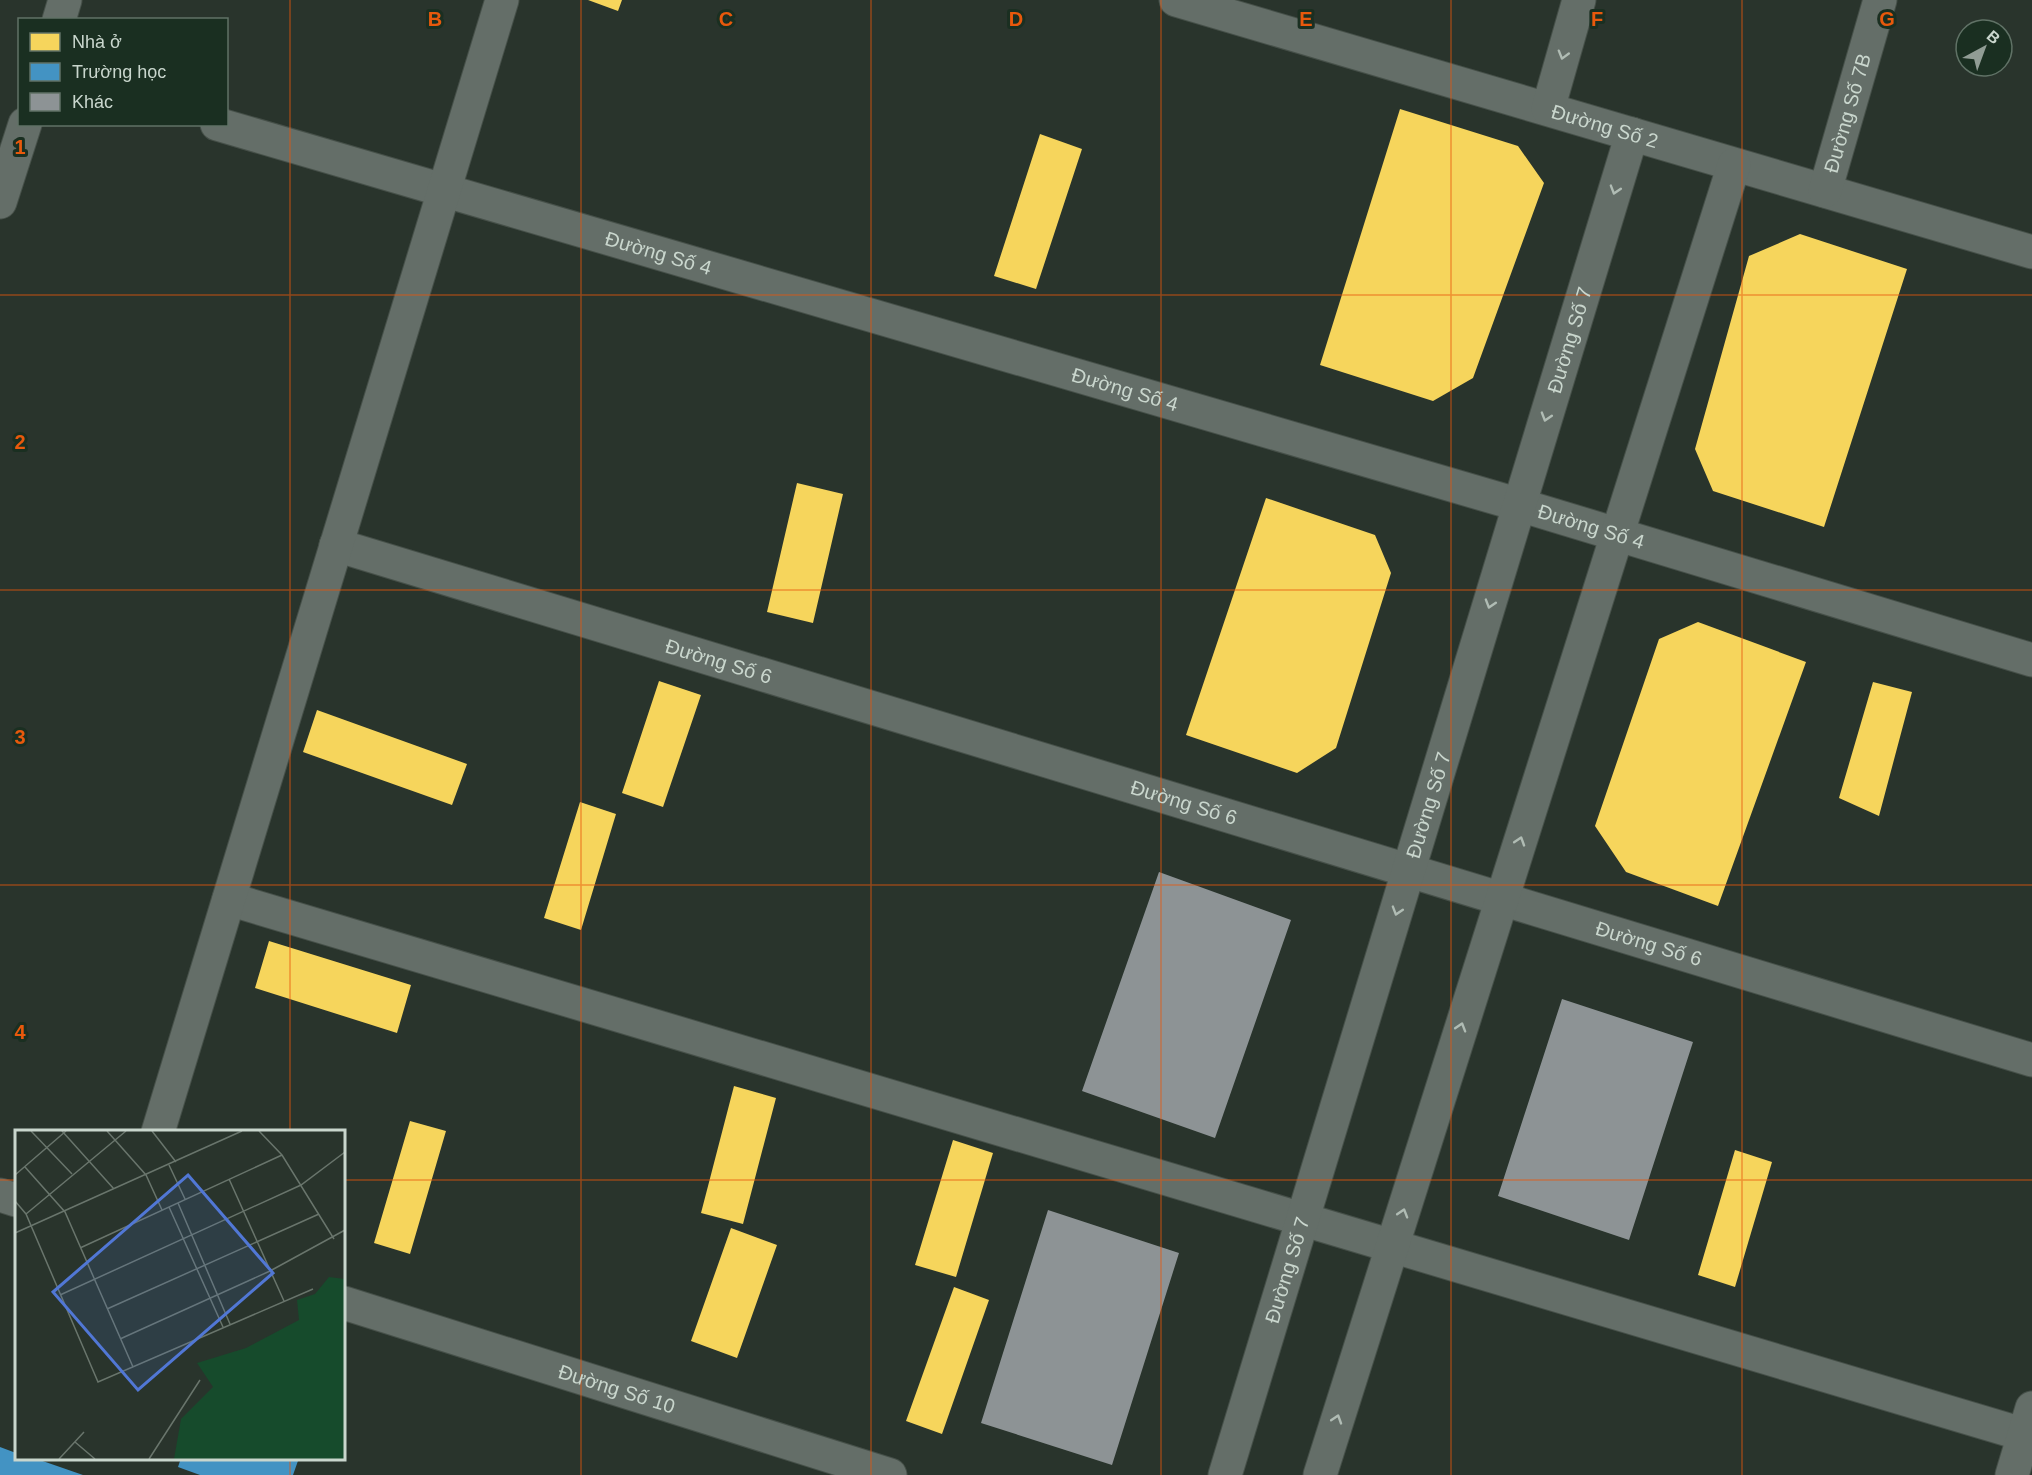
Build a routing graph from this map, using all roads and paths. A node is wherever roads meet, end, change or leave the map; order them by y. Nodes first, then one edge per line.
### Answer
1 (65, 0) edge
2 (502, 0) edge
3 (1176, 0) edge
4 (1579, 0) edge
5 (1880, 0) edge
6 (60, 18) edge
7 (1548, 109) junction
8 (24, 126) edge
9 (224, 126) edge
10 (1632, 134) junction
11 (1734, 165) junction
12 (444, 191) junction
13 (1825, 191) junction
14 (0, 202) edge
15 (2032, 252) edge
16 (1520, 505) junction
17 (1617, 534) junction
18 (336, 545) junction
19 (2032, 660) edge
20 (1409, 871) junction
21 (229, 899) junction
22 (1501, 899) junction
23 (2032, 1060) edge
24 (158, 1130) edge
25 (0, 1195) edge
26 (15, 1200) edge
27 (1303, 1220) junction
28 (1392, 1246) junction
29 (345, 1303) edge
30 (2029, 1427) edge
31 (890, 1475) edge
32 (1225, 1475) edge
33 (1320, 1475) edge
34 (2012, 1475) edge

1 - 6 street
2 - 12 street
3 - 7 street, Đường Số 2
4 -> 7 street
5 - 13 street, Đường Số 7B
7 - 10 street, Đường Số 2
8 - 14 street
9 - 12 street, Đường Số 4
10 - 11 street, Đường Số 2
10 -> 16 street, Đường Số 7
11 - 13 street, Đường Số 2
11 - 17 street
12 - 16 street, Đường Số 4
12 - 18 street
13 - 15 street, Đường Số 2
16 - 17 street, Đường Số 4
16 -> 20 street, Đường Số 7
17 - 19 street, Đường Số 4
22 -> 17 street
18 - 20 street, Đường Số 6
18 - 21 street
20 - 22 street, Đường Số 6
20 -> 27 street, Đường Số 7
21 - 24 street
21 - 27 street
22 - 23 street, Đường Số 6
28 -> 22 street
25 - 26 street
27 - 28 street
27 - 32 street, Đường Số 7
28 - 30 street
33 -> 28 street
29 - 31 street, Đường Số 10
30 - 34 street

